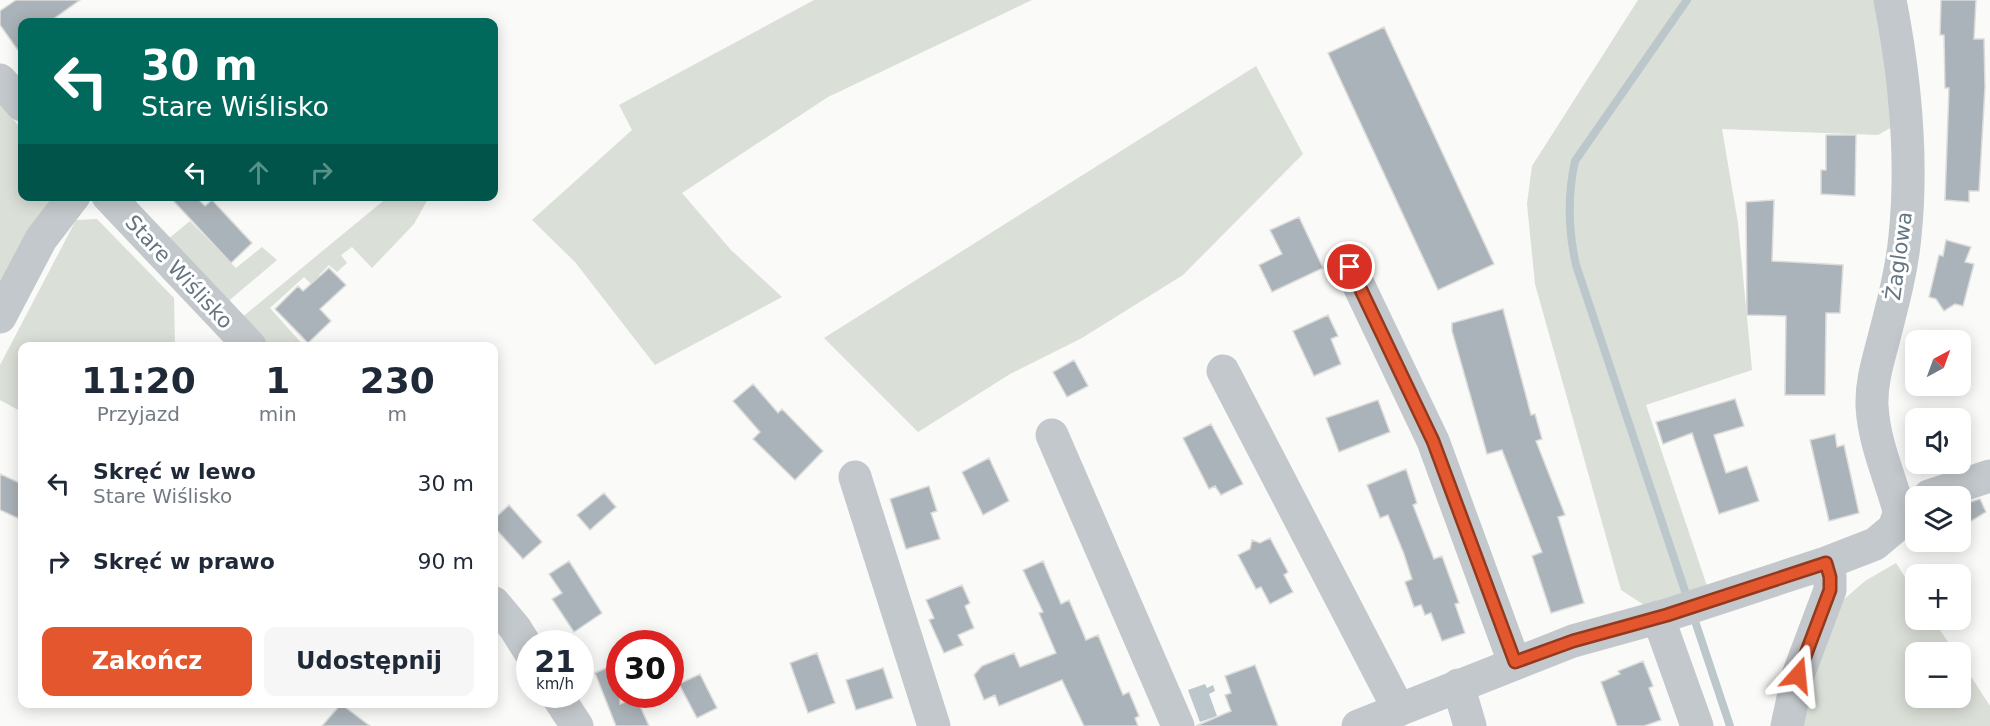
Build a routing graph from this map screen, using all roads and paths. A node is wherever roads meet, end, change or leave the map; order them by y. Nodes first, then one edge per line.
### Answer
1 (1890, 0) edge
2 (0, 80) edge
3 (18, 100) edge
4 (70, 201) edge
5 (113, 201) edge
6 (1350, 267) dead end
7 (0, 317) edge
8 (246, 342) edge
9 (1224, 371) dead end
10 (1052, 435) dead end
11 (1990, 476) edge
12 (855, 477) dead end
13 (1960, 486) edge
14 (1905, 501) edge
15 (1905, 508) edge
16 (1826, 563) junction
17 (498, 608) edge
18 (1663, 616) junction
19 (516, 630) edge
20 (1515, 662) junction
21 (1458, 685) junction
22 (565, 708) edge
23 (1378, 720) edge
24 (577, 726) edge
25 (934, 726) edge
26 (1178, 726) edge
27 (1470, 726) edge
28 (1697, 726) edge
29 (1787, 726) edge

1 - 14 street, Żaglowa
2 - 3 street
4 - 7 street
5 - 8 street, Stare Wiślisko
6 - 20 street
9 - 23 street
10 - 26 street
11 - 13 street
12 - 25 street
15 - 16 street
16 - 18 street
16 - 29 street
17 - 19 street
18 - 20 street
18 - 28 street
20 - 21 street
21 - 23 street
21 - 27 street
22 - 24 street

